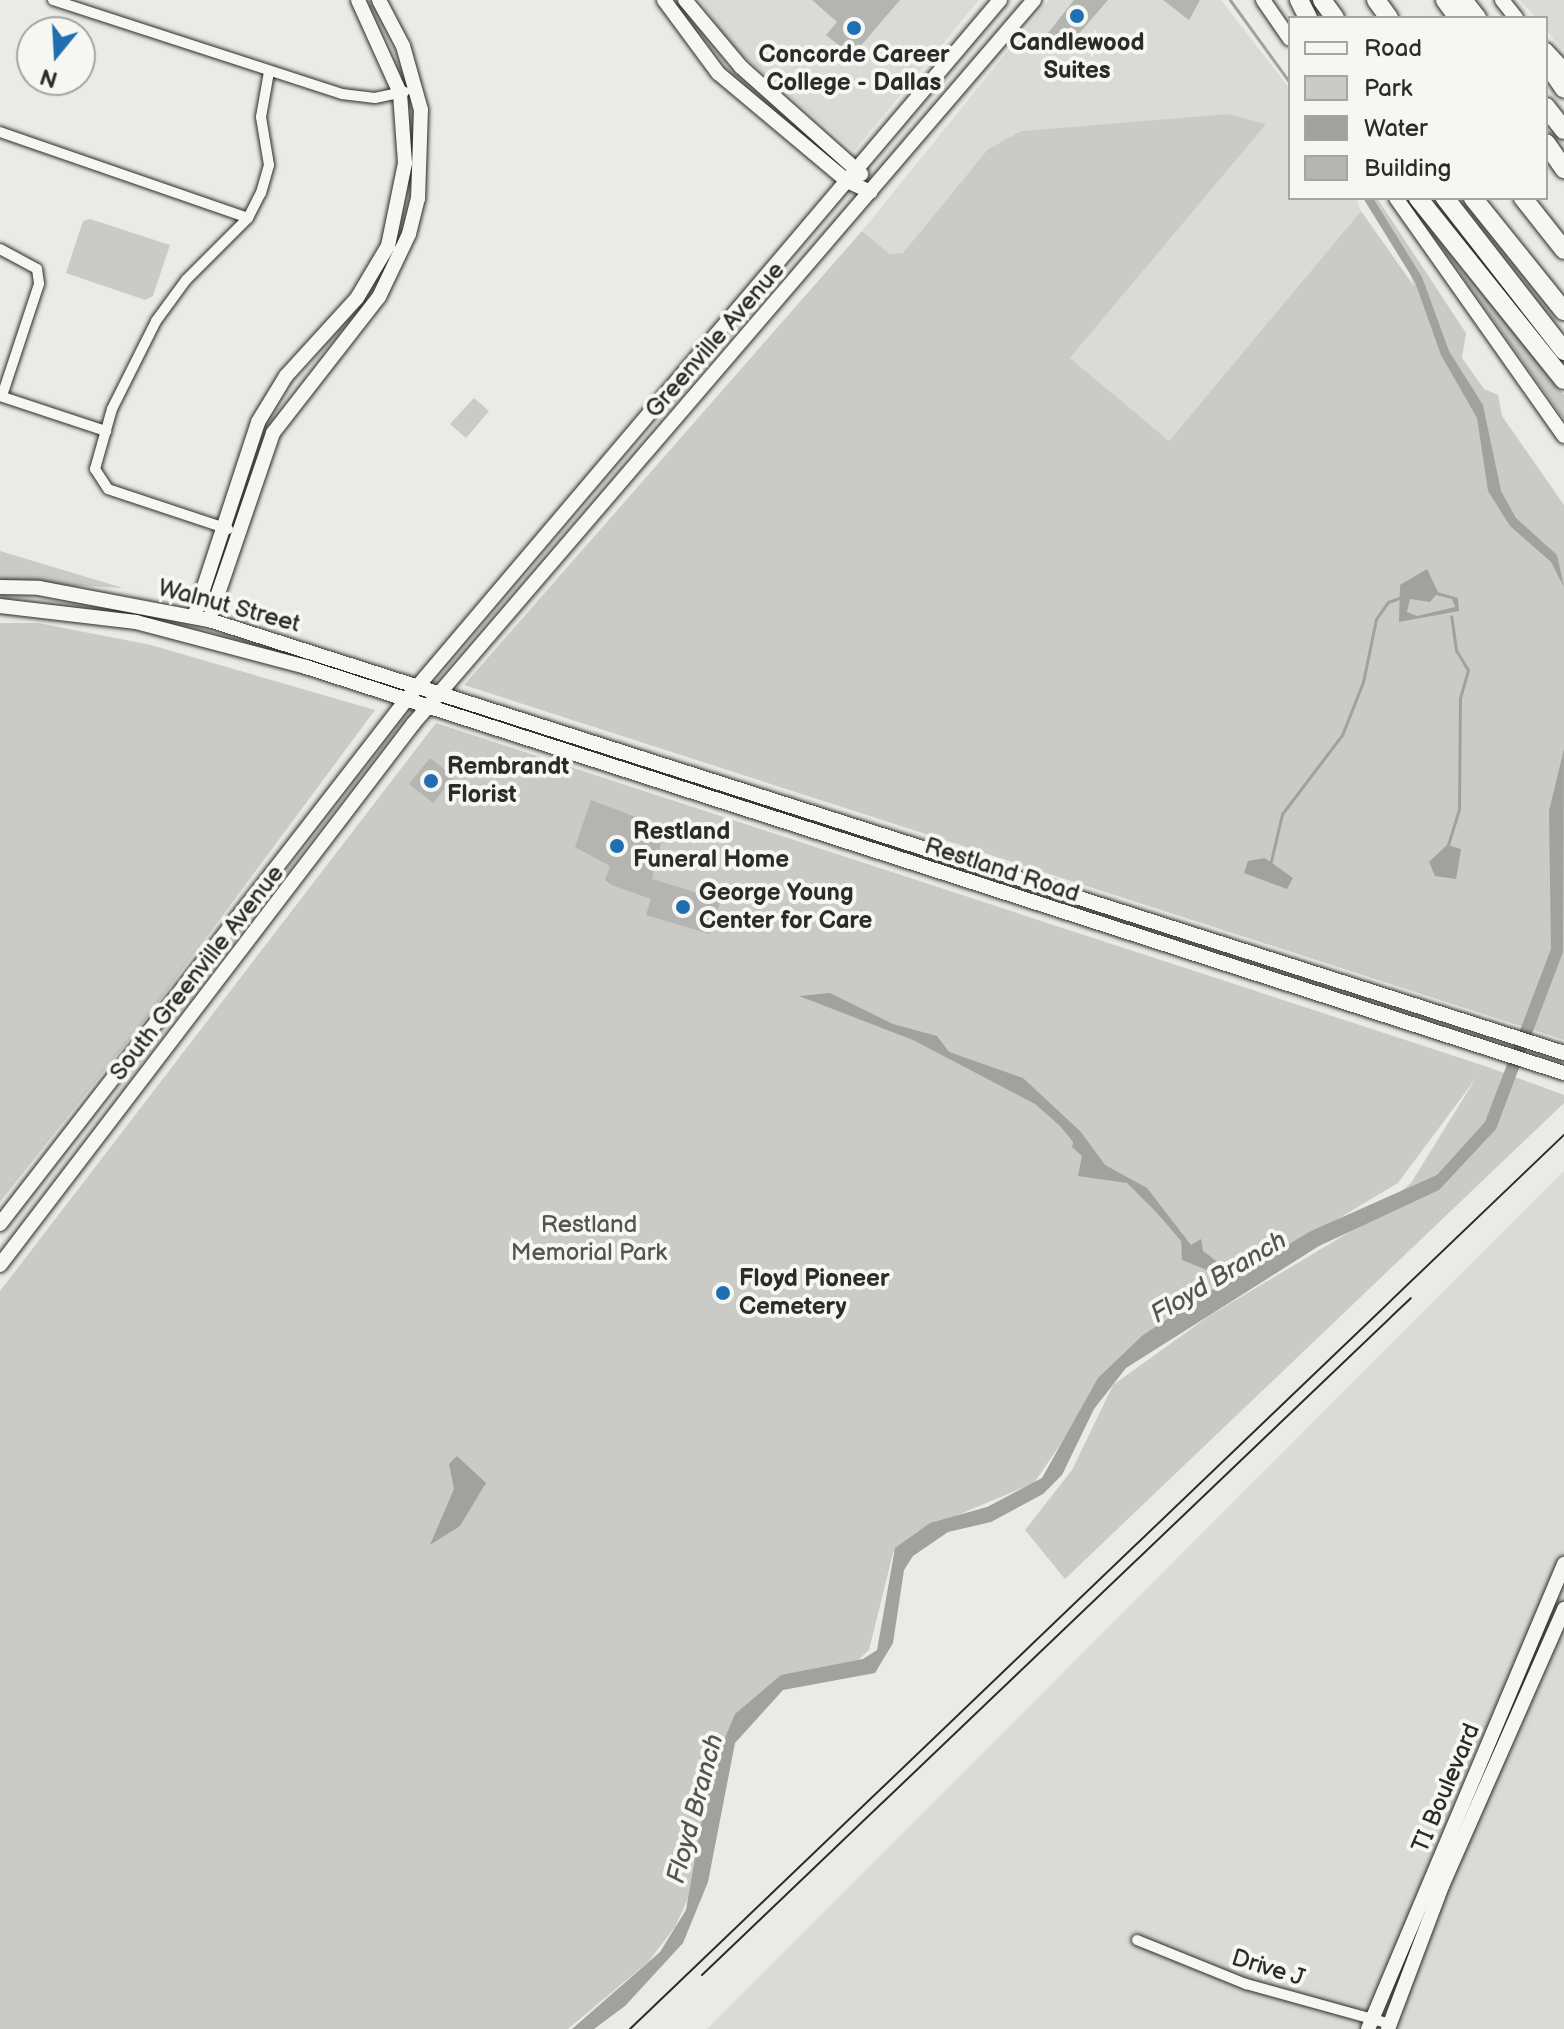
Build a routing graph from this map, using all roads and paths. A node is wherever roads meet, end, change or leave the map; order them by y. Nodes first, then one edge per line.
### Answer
1 (53, 0) edge
2 (358, 0) edge
3 (379, 0) edge
4 (664, 0) edge
5 (685, 0) edge
6 (1000, 0) edge
7 (1034, 0) edge
8 (1263, 0) edge
9 (1463, 0) edge
10 (1502, 0) edge
11 (1475, 16) edge
12 (1514, 16) edge
13 (703, 28) junction
14 (974, 31) junction
15 (1288, 36) edge
16 (688, 39) junction
17 (993, 48) junction
18 (1548, 52) edge
19 (1548, 65) edge
20 (1564, 69) edge
21 (269, 72) junction
22 (417, 88) junction
23 (1564, 89) edge
24 (400, 93) junction
25 (1548, 110) edge
26 (1564, 130) edge
27 (0, 132) edge
28 (1548, 146) edge
29 (857, 167) junction
30 (1564, 169) edge
31 (847, 181) junction
32 (871, 192) junction
33 (1397, 200) edge
34 (1420, 200) edge
35 (1447, 200) edge
36 (1475, 200) edge
37 (1525, 200) edge
38 (248, 218) junction
39 (0, 249) edge
40 (1564, 250) edge
41 (1564, 311) edge
42 (1564, 351) edge
43 (1564, 380) edge
44 (1, 396) edge
45 (659, 402) junction
46 (677, 417) junction
47 (106, 431) junction
48 (1564, 436) edge
49 (223, 527) junction
50 (240, 532) junction
51 (0, 587) edge
52 (0, 606) edge
53 (202, 619) junction
54 (419, 685) junction
55 (441, 692) junction
56 (406, 700) junction
57 (428, 707) junction
58 (353, 767) junction
59 (370, 780) junction
60 (300, 838) junction
61 (317, 852) junction
62 (1564, 1053) edge
63 (1564, 1073) edge
64 (0, 1224) edge
65 (0, 1265) edge
66 (1564, 1564) edge
67 (1564, 1609) edge
68 (1137, 1940) dead end
69 (1370, 2024) edge
70 (1389, 2027) edge

1 - 21 street
2 - 24 main road
3 - 22 main road
4 - 16 main road
5 - 13 main road
6 - 14 main road, Greenville Avenue
7 - 17 main road, Greenville Avenue
8 - 15 main road
9 - 11 highway
10 - 12 main road
13 - 16 main road
13 - 29 main road
14 - 17 main road
14 - 29 main road, Greenville Avenue
16 - 31 main road
17 - 32 main road, Greenville Avenue
18 - 20 main road
19 - 23 highway
21 - 24 street
21 - 38 street
22 - 24 street
22 - 50 main road
24 - 49 main road
25 - 26 highway
27 - 38 street
28 - 30 highway
29 - 31 main road, Greenville Avenue
29 - 32 main road
31 - 32 main road
31 - 45 main road, Greenville Avenue
32 - 46 main road, Greenville Avenue
33 - 48 main road
34 - 43 highway
35 - 42 highway
36 - 41 highway
37 - 40 highway
38 - 47 street
39 - 44 street
44 - 47 street
45 - 46 main road
45 - 54 main road, Greenville Avenue
46 - 55 main road, Greenville Avenue
47 - 49 street
49 - 50 street
49 - 53 main road
50 - 53 main road
51 - 53 main road, Walnut Street
52 - 56 main road, Walnut Street
53 - 54 main road, Walnut Street
54 - 55 main road, Walnut Street
54 - 56 main road, Greenville Avenue
55 - 57 main road, Greenville Avenue
55 - 62 main road, Restland Road
56 - 57 main road, Walnut Street
56 - 58 main road, South Greenville Avenue
57 - 59 main road, South Greenville Avenue
57 - 63 main road, Restland Road
58 - 59 main road
58 - 60 main road, South Greenville Avenue
59 - 61 main road, South Greenville Avenue
60 - 61 main road
60 - 64 main road, South Greenville Avenue
61 - 65 main road, South Greenville Avenue
66 - 69 main road, TI Boulevard
67 - 70 main road, TI Boulevard
68 - 69 street, Drive J
69 - 70 street, Drive J

